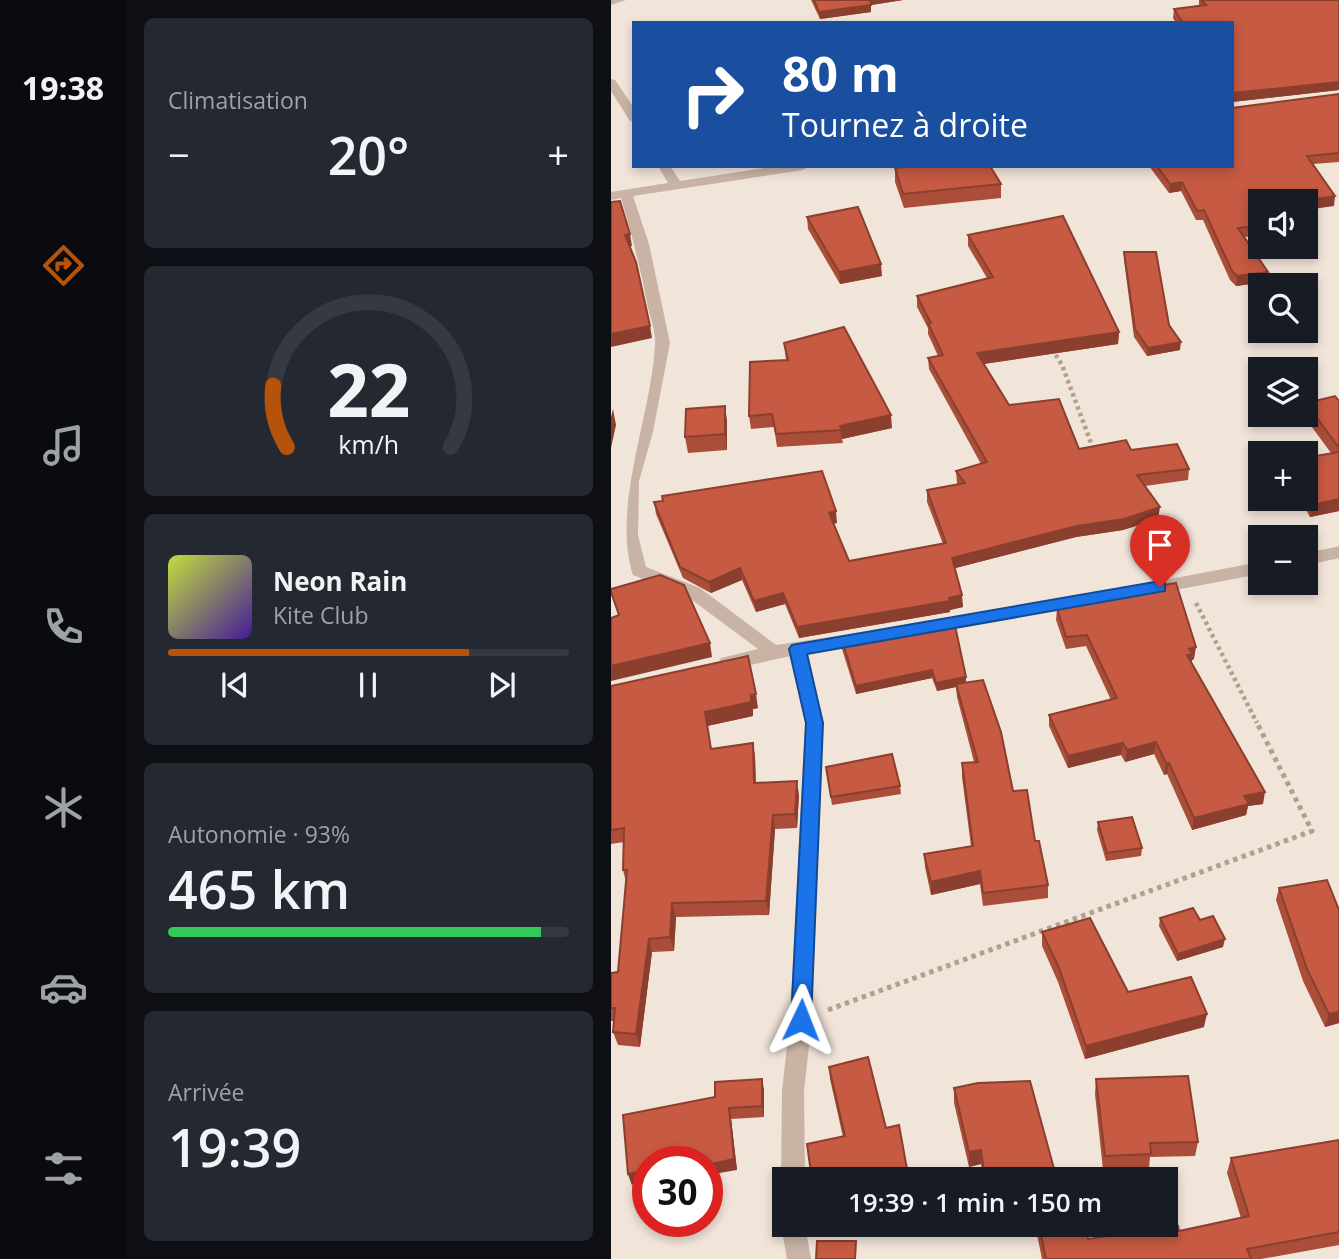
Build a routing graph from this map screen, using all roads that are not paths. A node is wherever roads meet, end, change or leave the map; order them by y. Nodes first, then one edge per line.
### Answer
1 (621, 0) edge
2 (611, 2) edge
3 (611, 82) edge
4 (632, 115) edge
5 (665, 168) edge
6 (789, 168) edge
7 (675, 184) junction
8 (619, 195) edge
9 (1339, 552) edge
10 (1318, 556) edge
11 (1248, 570) edge
12 (921, 628) edge
13 (880, 635) edge
14 (798, 649) junction
15 (773, 652) junction
16 (705, 668) edge
17 (793, 1167) edge
18 (794, 1237) edge
19 (799, 1259) edge

1 - 2 street
3 - 4 street
5 - 7 street
6 - 7 street
7 - 8 street
8 - 15 street
9 - 10 street
11 - 12 street
13 - 14 street
14 - 15 street
14 - 17 street
15 - 16 street
18 - 19 street

